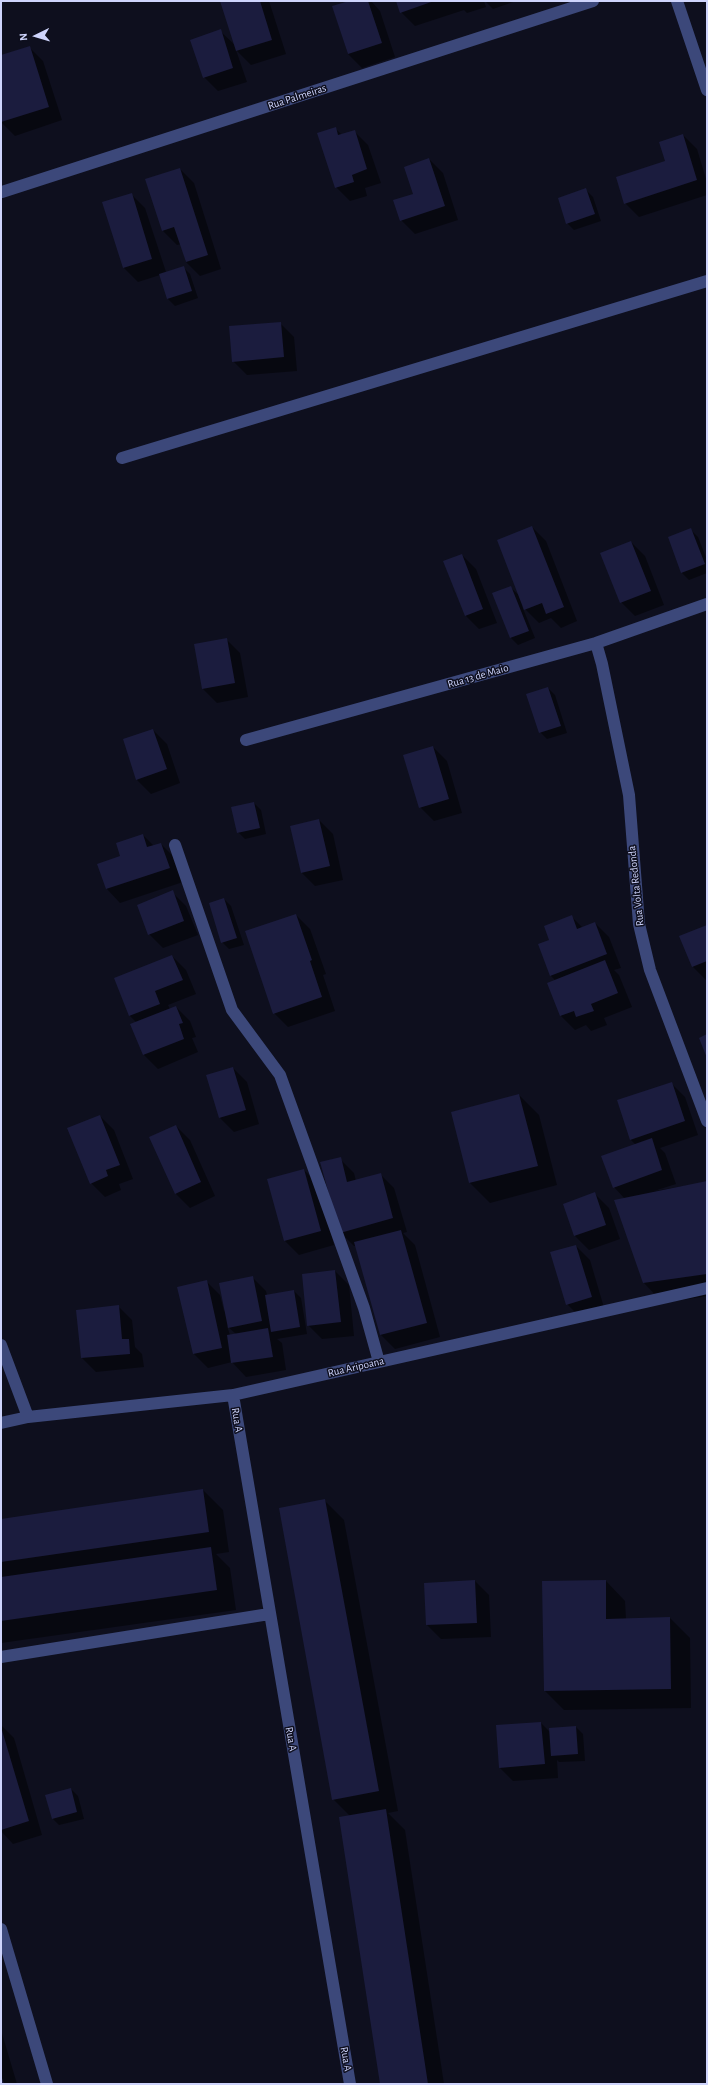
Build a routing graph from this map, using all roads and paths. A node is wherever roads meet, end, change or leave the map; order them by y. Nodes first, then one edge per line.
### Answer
1 (593, 1) edge
2 (677, 1) edge
3 (707, 90) edge
4 (2, 192) edge
5 (707, 281) edge
6 (122, 458) dead end
7 (707, 604) edge
8 (596, 643) junction
9 (246, 740) dead end
10 (175, 845) dead end
11 (707, 1121) edge
12 (707, 1288) edge
13 (1, 1345) edge
14 (379, 1362) junction
15 (233, 1394) junction
16 (28, 1417) junction
17 (1, 1423) edge
18 (269, 1614) junction
19 (1, 1657) edge
20 (1, 1929) edge
21 (47, 2084) edge
22 (350, 2084) edge

1 - 4 street, Rua Palmeiras
2 - 3 street
5 - 6 street
7 - 8 street, Rua 13 de Maio
8 - 9 street, Rua 13 de Maio
8 - 11 street, Rua Volta Redonda
10 - 14 street
12 - 14 street, Rua Aripoana
13 - 16 street
14 - 15 street, Rua Aripoana
15 - 16 street, Rua Aripoana
15 - 18 street, Rua A
16 - 17 street, Rua Aripoana
18 - 19 street
18 - 22 street, Rua A
20 - 21 street

